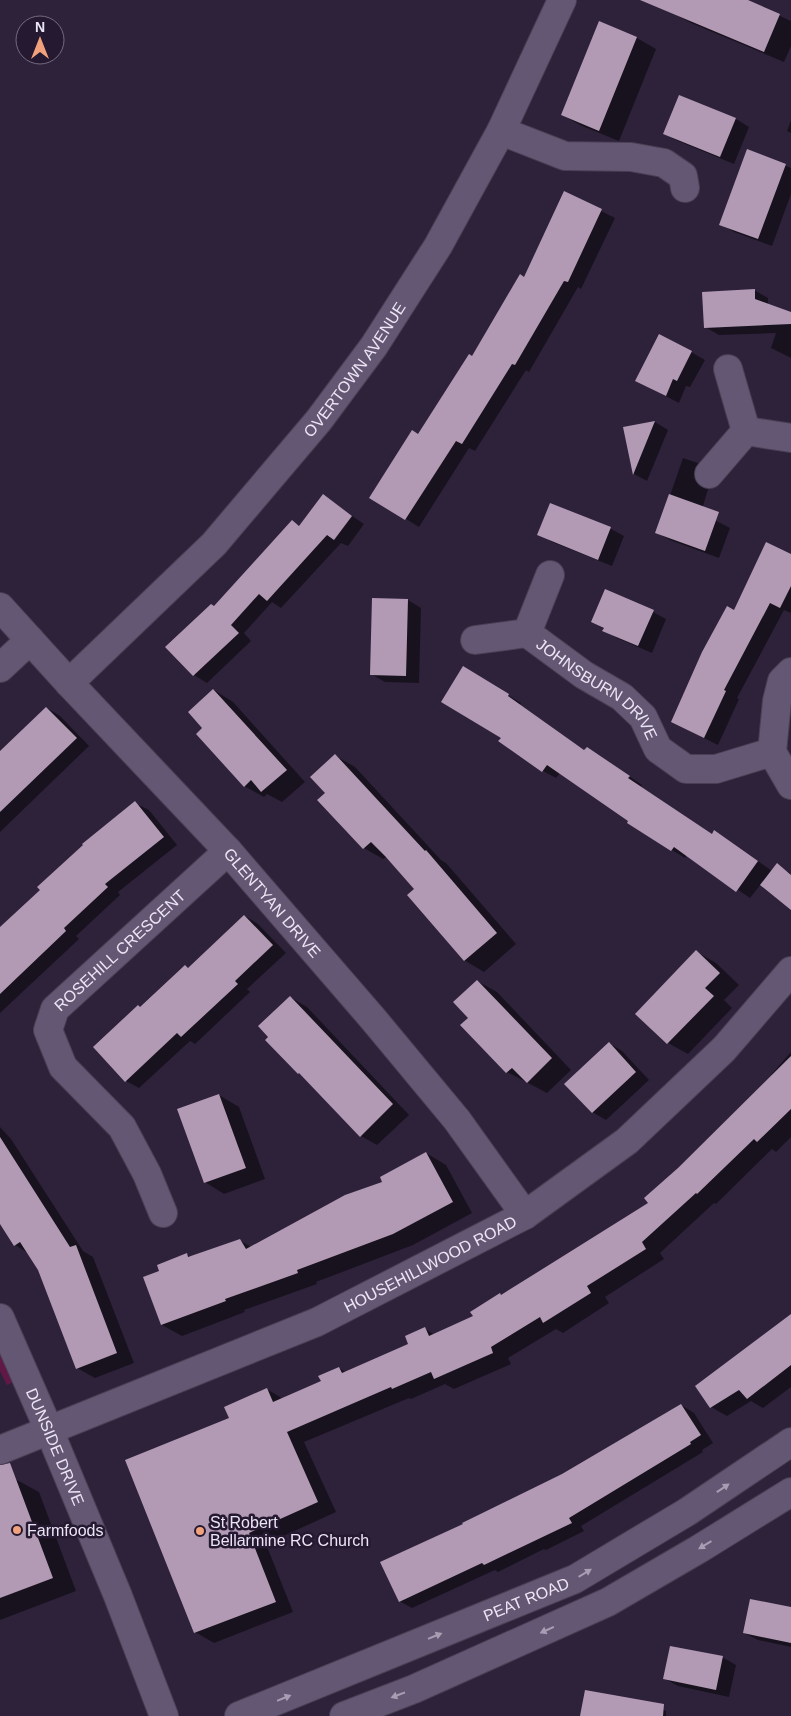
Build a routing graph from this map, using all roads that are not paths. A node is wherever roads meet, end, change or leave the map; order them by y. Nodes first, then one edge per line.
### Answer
1 (562, 0) edge
2 (501, 131) junction
3 (685, 188) dead end
4 (728, 368) dead end
5 (746, 431) junction
6 (791, 438) edge
7 (709, 474) dead end
8 (550, 575) dead end
9 (0, 607) edge
10 (527, 633) junction
11 (30, 640) junction
12 (475, 640) dead end
13 (0, 668) edge
14 (791, 672) edge
15 (69, 683) junction
16 (772, 752) junction
17 (791, 785) edge
18 (228, 850) junction
19 (791, 972) edge
20 (163, 1213) dead end
21 (525, 1215) junction
22 (0, 1318) edge
23 (49, 1430) junction
24 (791, 1442) edge
25 (0, 1450) edge
26 (791, 1492) edge
27 (164, 1716) edge
28 (239, 1716) edge
29 (344, 1716) edge

1 - 2 street, OVERTOWN AVENUE
2 - 3 street
2 - 15 street, OVERTOWN AVENUE
4 - 5 street
5 - 6 street
5 - 7 street
8 - 10 street, JOHNSBURN DRIVE
9 - 11 street, GLENTYAN DRIVE
10 - 12 street, JOHNSBURN DRIVE
10 - 16 street, JOHNSBURN DRIVE
11 - 13 street
11 - 15 street, GLENTYAN DRIVE
14 - 16 street
15 - 18 street, GLENTYAN DRIVE
16 - 17 street
18 - 20 street, ROSEHILL CRESCENT
18 - 21 street, GLENTYAN DRIVE
19 - 21 street, HOUSEHILLWOOD ROAD
21 - 23 street, HOUSEHILLWOOD ROAD
22 - 23 street, DUNSIDE DRIVE
23 - 25 street, HOUSEHILLWOOD ROAD
23 - 27 street, DUNSIDE DRIVE
28 -> 24 street, PEAT ROAD
26 -> 29 street

